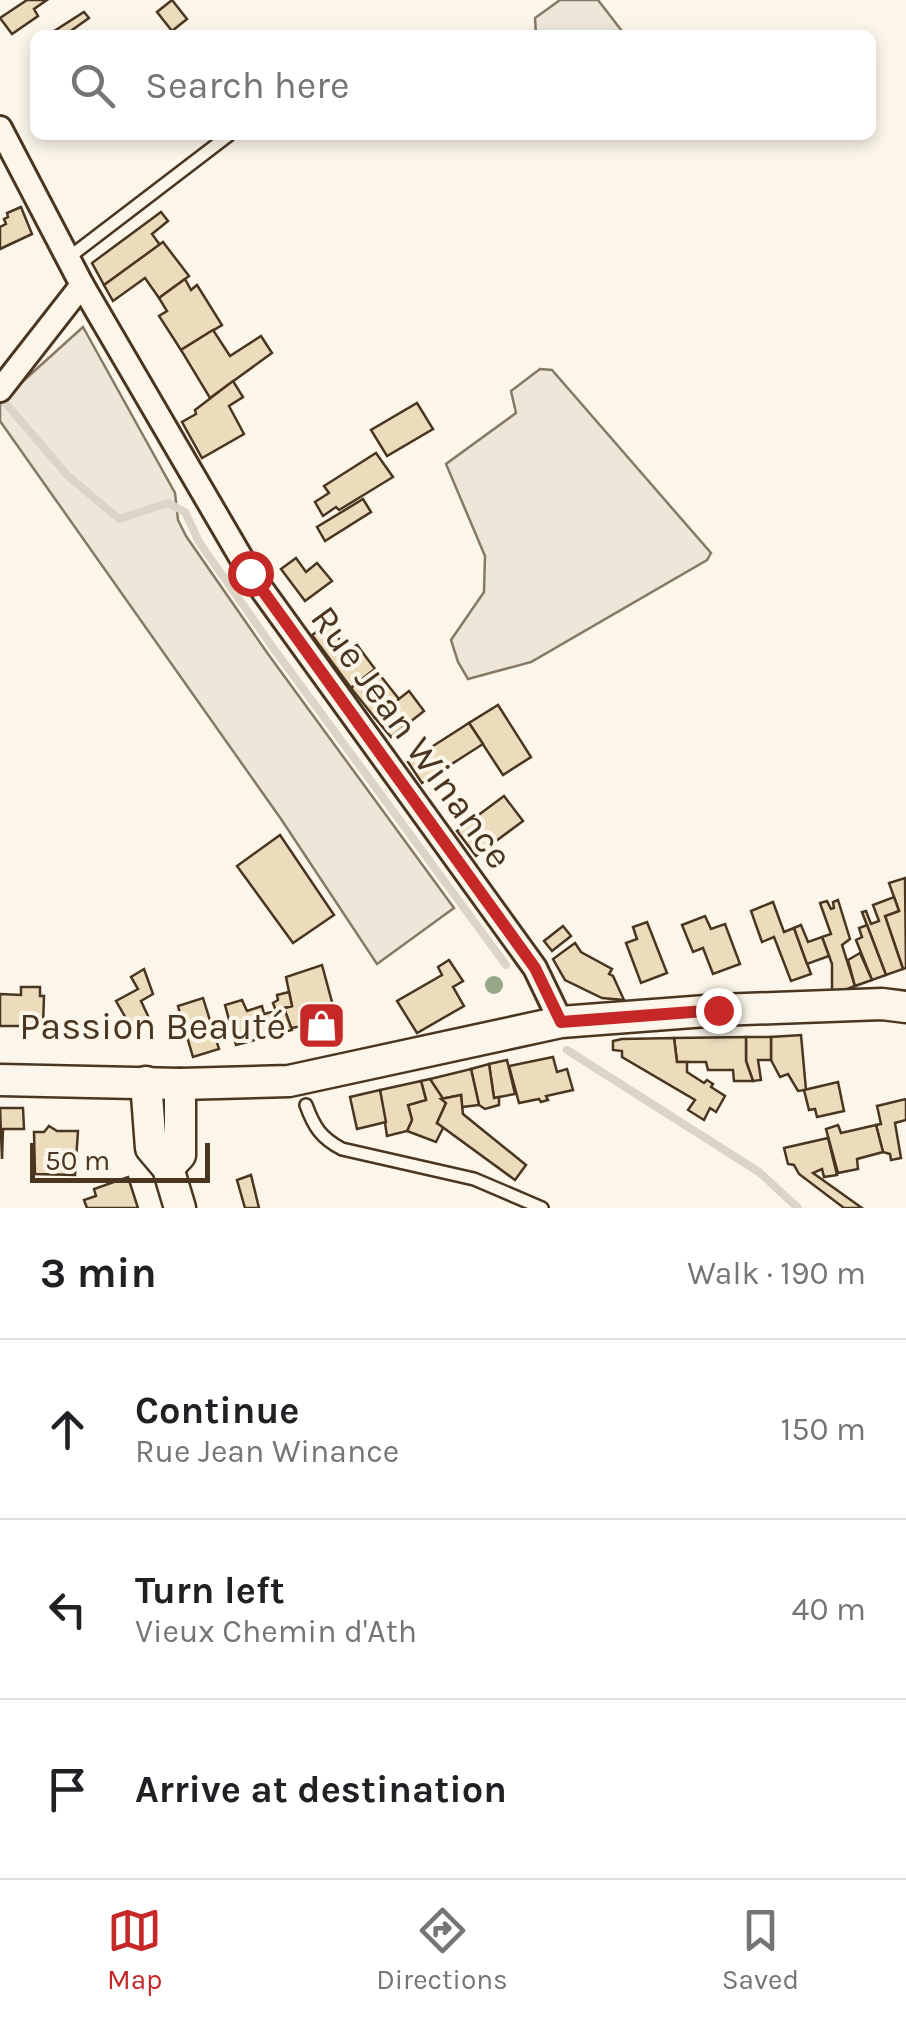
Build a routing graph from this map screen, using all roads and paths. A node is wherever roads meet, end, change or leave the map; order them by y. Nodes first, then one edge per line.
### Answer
1 (0, 128) edge
2 (222, 140) edge
3 (68, 258) junction
4 (82, 285) junction
5 (0, 390) edge
6 (898, 1001) edge
7 (561, 1022) junction
8 (0, 1080) edge
9 (146, 1082) junction
10 (180, 1084) junction
11 (306, 1104) dead end
12 (168, 1168) junction
13 (180, 1208) edge
14 (542, 1208) edge

1 - 3 street, Rue Jean Winance
2 - 3 lane
3 - 4 street, Rue Jean Winance
4 - 5 street
4 - 7 street, Rue Jean Winance
6 - 7 street
7 - 10 street
8 - 9 street
9 - 10 street
9 - 12 street
10 - 12 street
11 - 14 lane
12 - 13 street

